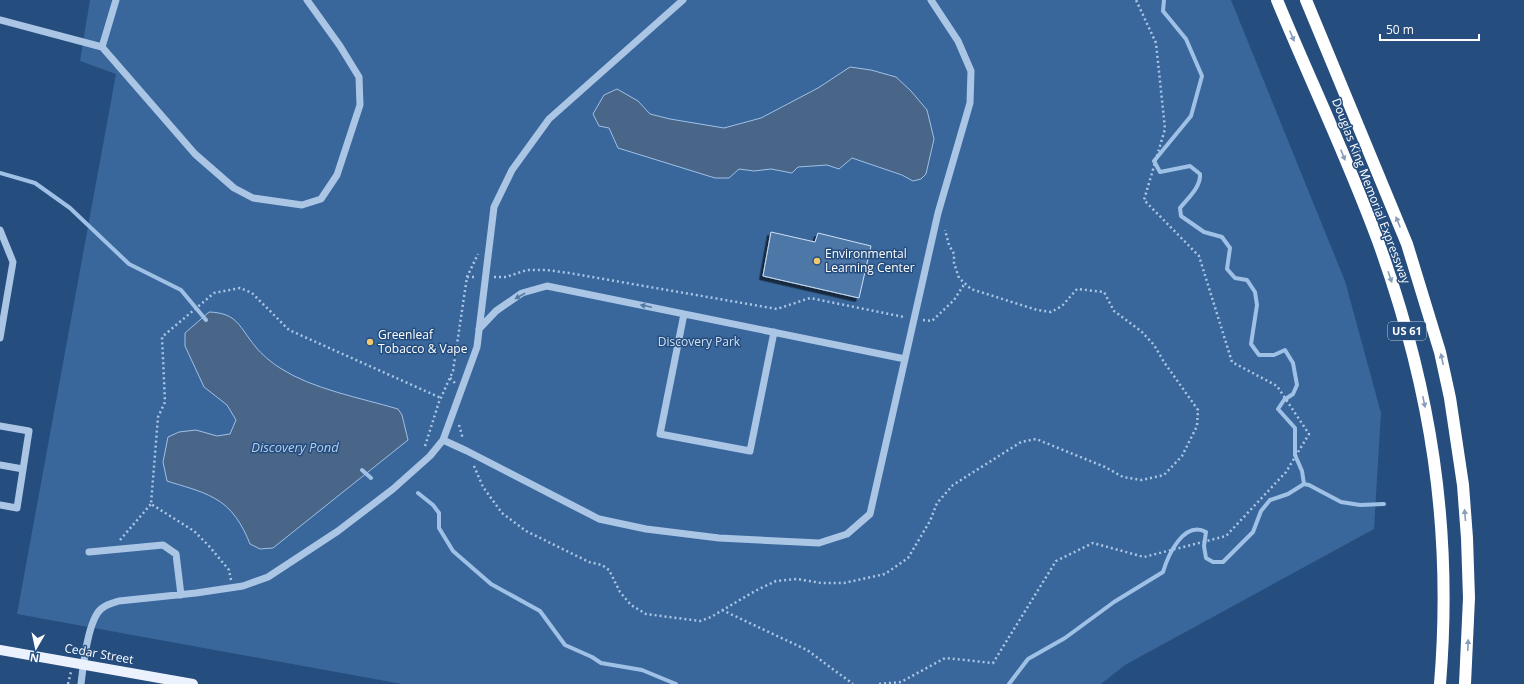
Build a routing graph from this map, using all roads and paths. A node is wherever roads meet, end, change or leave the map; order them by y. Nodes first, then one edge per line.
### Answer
1 (116, 0) edge
2 (307, 0) edge
3 (682, 0) edge
4 (931, 0) edge
5 (1136, 0) edge
6 (1277, 0) edge
7 (1306, 0) edge
8 (0, 20) edge
9 (102, 47) junction
10 (946, 226) dead end
11 (0, 230) edge
12 (480, 249) dead end
13 (467, 277) junction
14 (485, 277) junction
15 (965, 283) junction
16 (684, 314) junction
17 (914, 319) junction
18 (479, 329) junction
19 (774, 332) junction
20 (0, 338) edge
21 (905, 359) junction
22 (450, 378) junction
23 (461, 390) junction
24 (441, 398) junction
25 (462, 418) dead end
26 (0, 426) edge
27 (443, 440) junction
28 (424, 448) dead end
29 (467, 450) junction
30 (0, 465) edge
31 (23, 469) junction
32 (151, 504) junction
33 (0, 505) edge
34 (111, 550) junction
35 (89, 552) dead end
36 (238, 580) dead end
37 (181, 594) junction
38 (722, 610) junction
39 (0, 650) edge
40 (78, 664) junction
41 (68, 684) edge
42 (81, 684) edge
43 (193, 684) edge
44 (853, 684) edge
45 (879, 684) edge
46 (1440, 684) edge
47 (1465, 684) edge

1 - 9 street
2 - 9 street
3 - 14 street
4 - 17 street
5 - 45 path
6 -> 46 highway, Douglas King Memorial Expressway / US 61
47 -> 7 highway, Douglas King Memorial Expressway / US 61
8 - 9 street
10 - 15 path
11 - 20 street
12 - 13 path
13 - 14 path
13 - 22 path
14 - 17 path
14 - 18 street
15 - 17 path
15 - 38 path
16 -> 18 street
16 - 19 street
16 - 19 street
17 - 21 street
18 - 23 street
19 - 21 street
21 - 29 street
22 - 23 path
22 - 24 path
23 - 27 street
24 - 28 path
24 - 32 path
25 - 29 path
26 - 31 street
27 - 29 street
27 - 37 street
29 - 38 path
30 - 31 street
31 - 33 street
32 - 34 path
32 - 36 path
34 - 35 street
34 - 37 street
37 - 40 street
38 - 44 path
39 - 40 main road, Cedar Street
40 - 41 path
40 - 42 street
40 - 43 main road, Cedar Street

